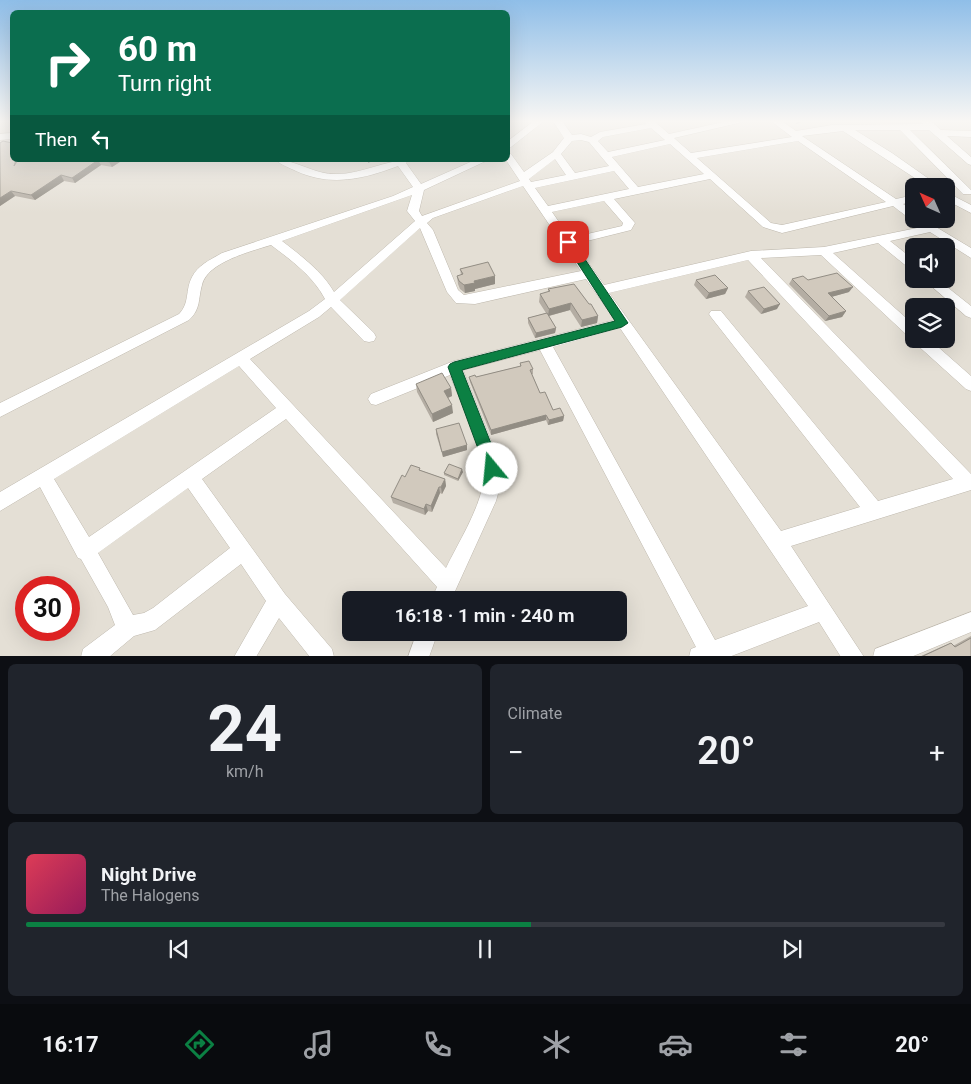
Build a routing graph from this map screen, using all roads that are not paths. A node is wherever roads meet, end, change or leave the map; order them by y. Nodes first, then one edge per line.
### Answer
1 (558, 152) edge
2 (601, 152) edge
3 (622, 152) edge
4 (684, 152) edge
5 (713, 152) edge
6 (821, 152) edge
7 (883, 152) edge
8 (927, 152) edge
9 (959, 152) edge
10 (556, 154) junction
11 (605, 156) junction
12 (689, 156) junction
13 (510, 159) edge
14 (286, 162) edge
15 (308, 162) edge
16 (396, 162) edge
17 (402, 162) edge
18 (479, 162) edge
19 (971, 162) edge
20 (301, 168) junction
21 (615, 168) junction
22 (712, 175) junction
23 (573, 177) junction
24 (922, 178) edge
25 (526, 182) junction
26 (419, 189) junction
27 (636, 191) junction
28 (969, 192) edge
29 (955, 193) edge
30 (606, 197) junction
31 (905, 200) edge
32 (955, 200) edge
33 (894, 202) junction
34 (546, 210) junction
35 (905, 210) edge
36 (971, 210) edge
37 (422, 222) junction
38 (932, 228) joint
39 (880, 239) junction
40 (273, 240) junction
41 (568, 242) junction
42 (824, 252) junction
43 (971, 254) edge
44 (751, 255) junction
45 (905, 259) edge
46 (588, 274) junction
47 (940, 288) edge
48 (601, 290) junction
49 (332, 300) junction
50 (971, 312) edge
51 (716, 314) dead end
52 (622, 323) junction
53 (905, 325) edge
54 (369, 337) dead end
55 (544, 344) junction
56 (930, 348) edge
57 (241, 359) junction
58 (454, 367) junction
59 (971, 385) edge
60 (376, 399) dead end
61 (287, 409) junction
62 (0, 410) edge
63 (44, 476) junction
64 (190, 476) junction
65 (969, 482) edge
66 (0, 502) edge
67 (874, 510) junction
68 (777, 541) junction
69 (85, 550) junction
70 (242, 550) junction
71 (443, 591) edge
72 (444, 591) edge
73 (278, 600) junction
74 (822, 611) junction
75 (971, 622) edge
76 (130, 626) junction
77 (424, 641) edge
78 (704, 654) edge
79 (91, 656) edge
80 (244, 656) edge
81 (324, 656) edge
82 (418, 656) edge
83 (854, 656) edge
84 (883, 656) edge

1 - 10 street
2 - 11 street
3 - 11 street
4 - 12 street
5 - 12 street
6 - 33 street
7 - 24 street
8 - 28 street
9 - 19 street
10 - 23 street
10 - 25 street
11 - 21 street
12 - 22 street
13 - 25 street
14 - 20 street
15 - 20 street
16 - 20 street
17 - 26 street
18 - 26 street
21 - 23 street
21 - 27 street
22 - 27 street
22 - 33 street
23 - 25 street
25 - 34 street
25 - 37 street
26 - 37 street
26 - 40 street
27 - 30 street
28 - 29 street
30 - 34 street
30 - 41 street
31 - 33 street
32 - 36 street
33 - 35 street
34 - 41 street
37 - 46 street
37 - 49 street
38 - 39 street
38 - 43 street
39 - 42 street
39 - 45 street
40 - 49 street
40 - 62 street
41 - 46 street
42 - 44 street
42 - 53 street
44 - 48 street
44 - 65 street
46 - 48 street
47 - 50 street
48 - 52 street
49 - 54 street
49 - 57 street
51 - 67 street
52 - 55 street
52 - 68 street
55 - 58 street
55 - 78 street
56 - 59 street
57 - 61 street
57 - 63 street
58 - 60 street
58 - 72 street
61 - 64 street
61 - 71 street
63 - 66 street
63 - 69 street
64 - 69 street
64 - 70 street
65 - 67 street
67 - 68 street
68 - 74 street
69 - 76 street
70 - 73 street
70 - 76 street
73 - 80 street
73 - 81 street
74 - 78 street
74 - 83 street
75 - 84 street
76 - 79 street
77 - 82 street

